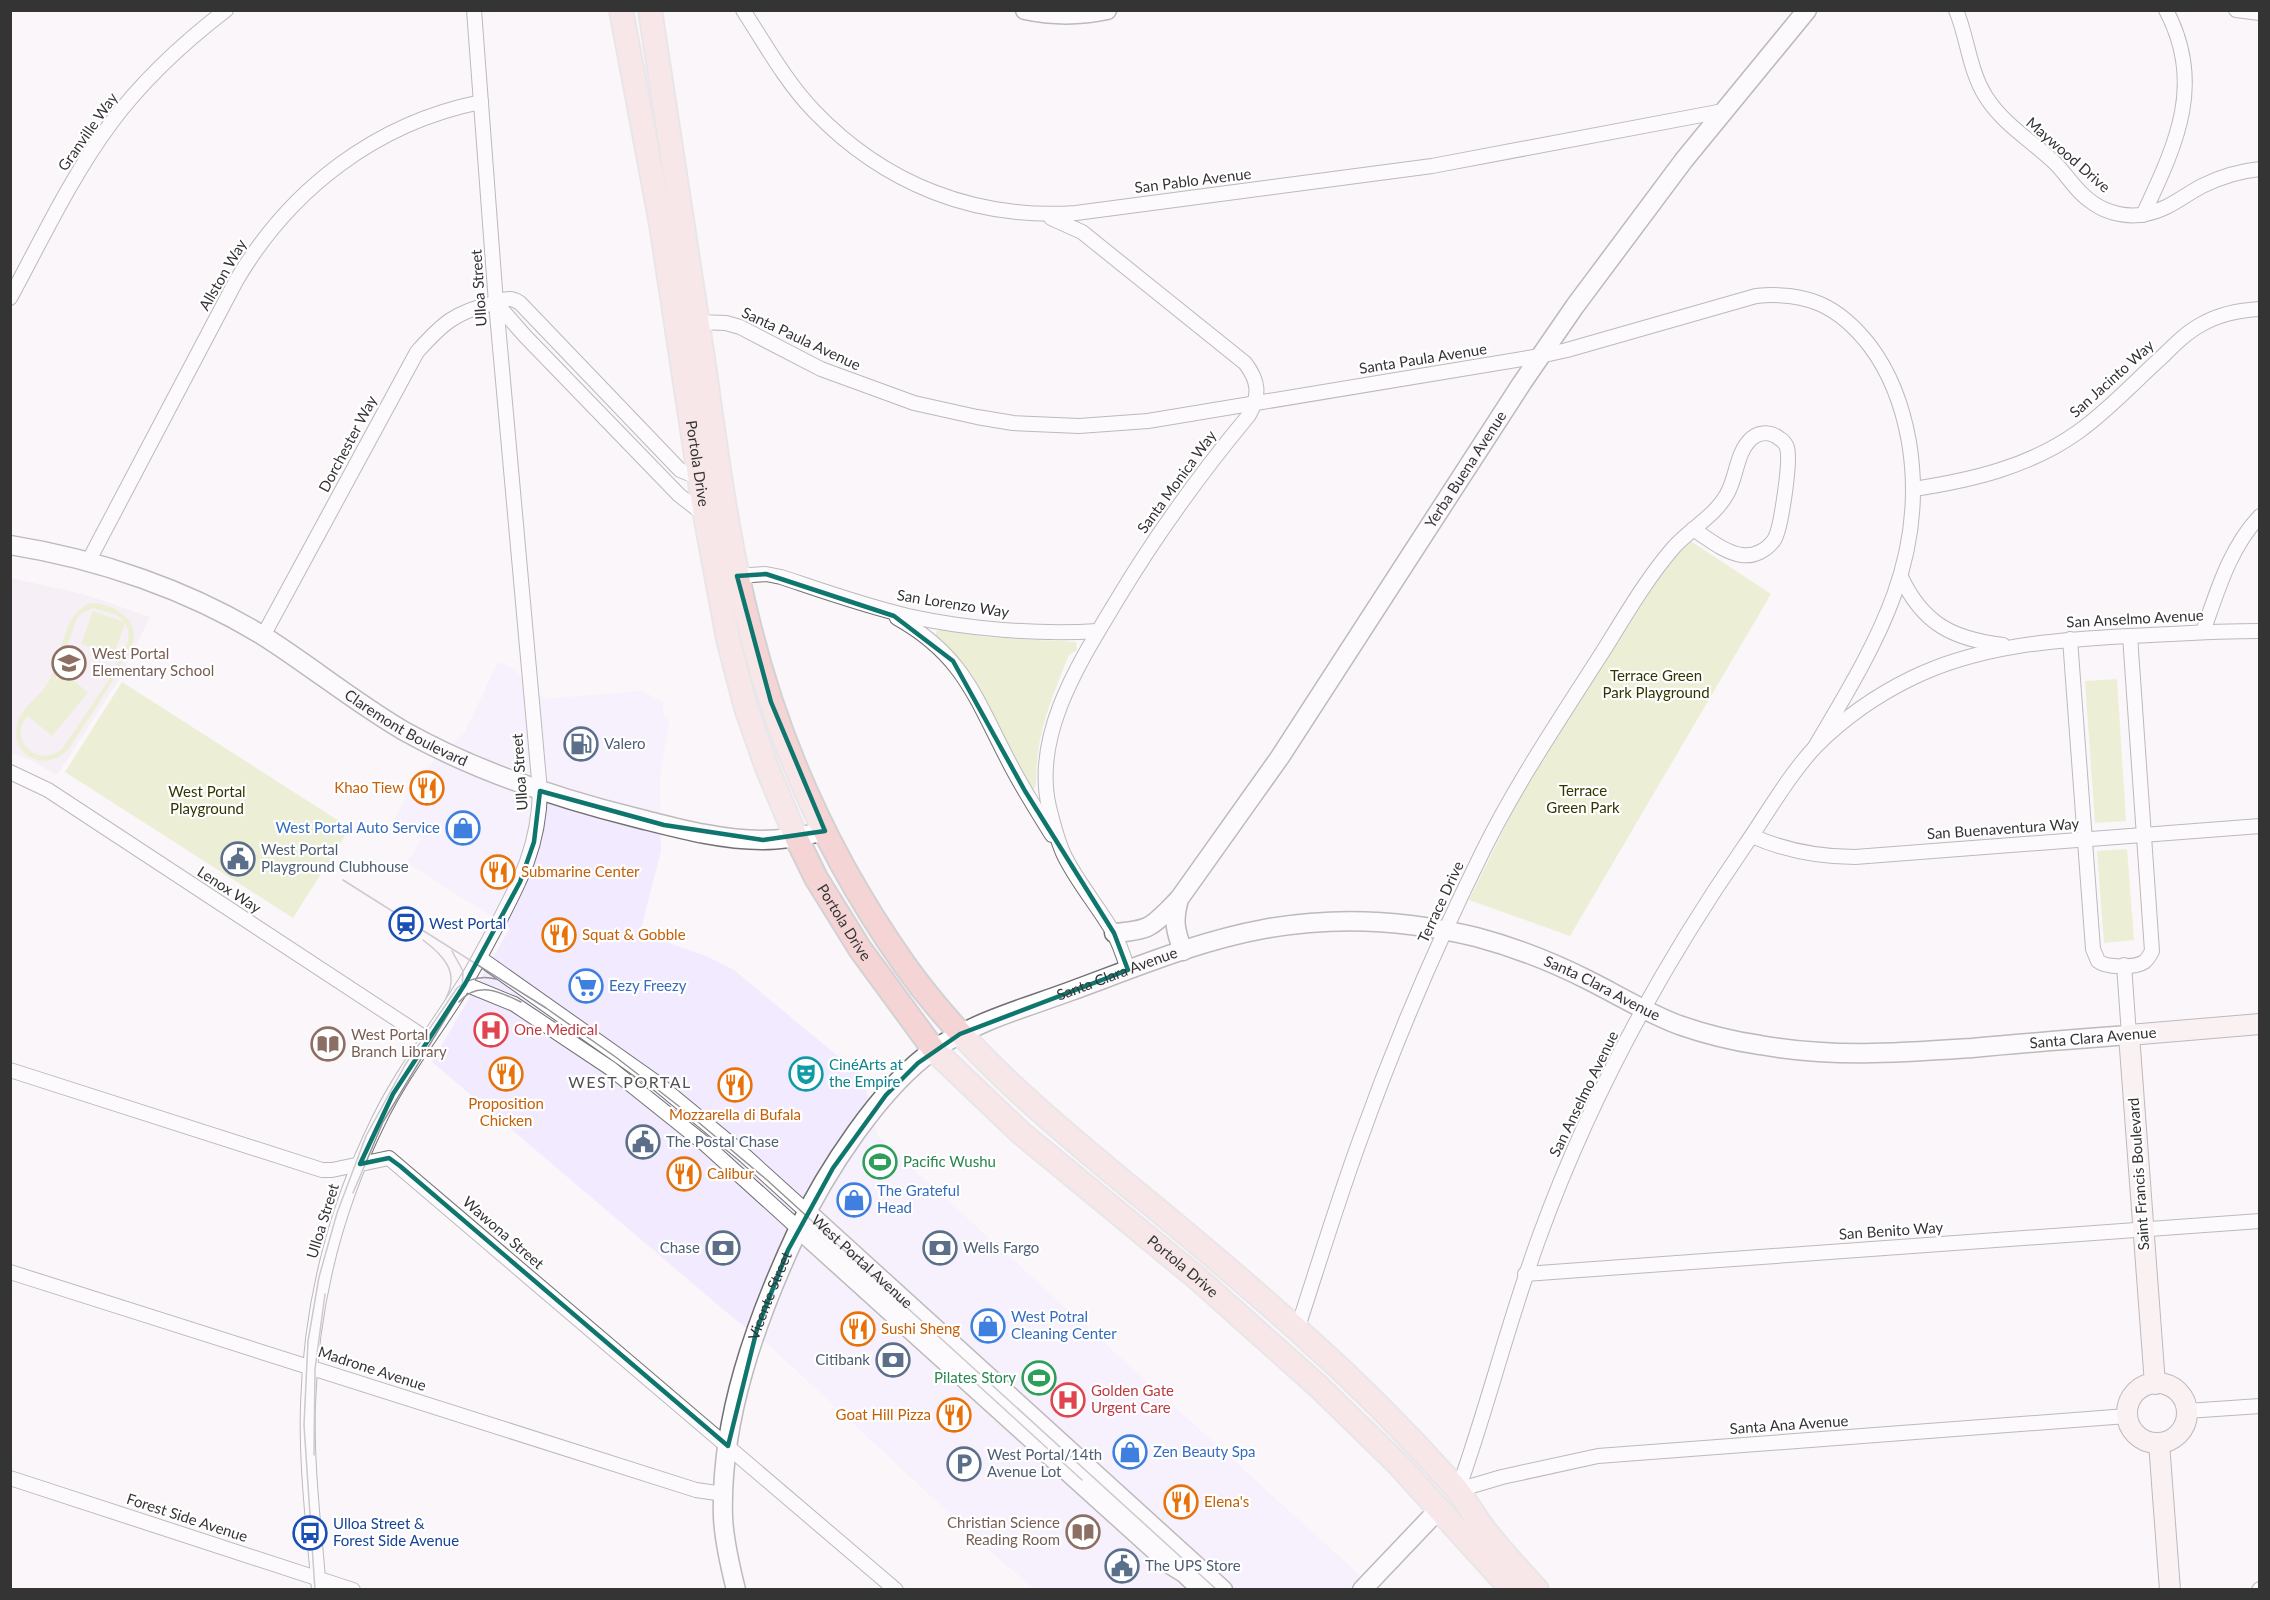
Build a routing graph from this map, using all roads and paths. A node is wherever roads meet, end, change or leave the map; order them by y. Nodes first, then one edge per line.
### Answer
1 (226, 10) edge
2 (474, 10) edge
3 (621, 10) edge
4 (650, 10) edge
5 (743, 10) edge
6 (1025, 10) edge
7 (1107, 10) edge
8 (1806, 10) edge
9 (1956, 10) edge
10 (2166, 10) edge
11 (2236, 10) edge
12 (2259, 13) edge
13 (481, 102) junction
14 (1723, 111) junction
15 (2259, 169) edge
16 (1044, 215) junction
17 (2143, 215) junction
18 (10, 298) edge
19 (496, 303) junction
20 (2259, 309) edge
21 (697, 322) junction
22 (1540, 356) junction
23 (1255, 403) junction
24 (699, 478) junction
25 (1914, 489) junction
26 (705, 515) junction
27 (2259, 516) edge
28 (1693, 529) junction
29 (10, 544) edge
30 (88, 562) junction
31 (737, 576) junction
32 (1901, 577) junction
33 (872, 607) junction
34 (1888, 614) joint
35 (1098, 631) junction
36 (2259, 631) edge
37 (2203, 632) junction
38 (263, 636) junction
39 (2130, 636) junction
40 (2070, 639) junction
41 (2012, 646) junction
42 (1815, 747) junction
43 (10, 772) edge
44 (540, 791) junction
45 (2259, 826) edge
46 (825, 831) junction
47 (2145, 835) junction
48 (1752, 836) junction
49 (796, 837) junction
50 (2085, 840) junction
51 (1064, 855) junction
52 (1179, 899) junction
53 (1445, 930) junction
54 (1114, 933) junction
55 (1183, 951) junction
56 (480, 958) junction
57 (2124, 965) junction
58 (1128, 970) junction
59 (465, 984) junction
60 (1644, 1010) junction
61 (2259, 1024) edge
62 (960, 1034) junction
63 (2129, 1035) junction
64 (427, 1039) junction
65 (934, 1050) junction
66 (10, 1070) edge
67 (360, 1164) junction
68 (807, 1212) junction
69 (2259, 1221) edge
70 (799, 1229) junction
71 (2143, 1229) junction
72 (10, 1272) edge
73 (1526, 1274) junction
74 (1297, 1330) junction
75 (310, 1367) junction
76 (2155, 1384) junction
77 (2259, 1406) edge
78 (2187, 1412) junction
79 (2127, 1416) junction
80 (2159, 1443) junction
81 (728, 1446) junction
82 (10, 1478) edge
83 (1458, 1490) junction
84 (724, 1494) junction
85 (1440, 1508) junction
86 (1171, 1565) junction
87 (318, 1584) edge
88 (353, 1590) edge
89 (736, 1590) edge
90 (896, 1590) edge
91 (1188, 1590) edge
92 (1202, 1590) edge
93 (1223, 1590) edge
94 (1362, 1590) edge
95 (1512, 1590) edge
96 (1537, 1590) edge
97 (2170, 1590) edge

1 - 18 street, Granville Way
2 - 13 street, Ulloa Street
3 - 24 main road, Portola Drive
4 - 21 main road, Portola Drive
5 - 16 street, San Pablo Avenue
6 - 7 street
8 - 14 street, Yerba Buena Avenue
9 - 17 street, Maywood Drive
10 - 17 street
11 - 12 street
13 - 19 street, Ulloa Street
13 - 30 street, Allston Way
14 - 16 street, San Pablo Avenue
14 - 22 street, Yerba Buena Avenue
15 - 17 street, Maywood Drive
16 - 23 street
19 - 24 street, Dorchester Way
19 - 26 street
19 - 38 street, Dorchester Way
19 - 44 street, Ulloa Street
20 - 25 street, San Jacinto Way
21 - 23 street, Santa Paula Avenue
21 - 31 main road, Portola Drive
22 - 23 street, Santa Paula Avenue
22 - 25 street, Santa Paula Avenue
22 - 52 street, Yerba Buena Avenue
23 - 35 street, Santa Monica Way
24 - 26 main road, Portola Drive
25 - 32 street, Santa Paula Avenue
26 - 49 main road, Portola Drive
27 - 37 street
28 - 28 street, Terrace Drive
28 - 53 street, Terrace Drive
29 - 30 street, Claremont Boulevard
30 - 38 street, Claremont Boulevard
31 - 33 street, San Lorenzo Way
31 - 46 main road, Portola Drive
32 - 34 street, Santa Paula Avenue
32 - 41 street, San Anselmo Avenue
33 - 35 street, San Lorenzo Way
33 - 51 street, Santa Monica Way
34 - 42 street, San Anselmo Avenue
35 - 51 street, Santa Monica Way
36 - 37 street, San Anselmo Avenue
37 - 39 street, San Anselmo Avenue
38 - 44 street, Claremont Boulevard
39 - 40 street, San Anselmo Avenue
39 - 47 street
40 - 41 street, San Anselmo Avenue
40 - 50 street
41 - 42 street, San Anselmo Avenue
42 - 48 street, San Anselmo Avenue
43 - 64 street, Lenox Way
44 - 49 street, Claremont Boulevard
44 - 56 street, Ulloa Street
45 - 47 street, San Buenaventura Way
46 - 49 street, Claremont Boulevard
46 - 62 main road, Portola Drive
47 - 50 street, San Buenaventura Way
47 - 57 street
48 - 50 street, San Buenaventura Way
48 - 60 street, San Anselmo Avenue
49 - 65 main road, Portola Drive
50 - 57 street
51 - 54 street, Santa Monica Way
52 - 54 street
52 - 55 street, Yerba Buena Avenue
53 - 55 street, Santa Clara Avenue
53 - 60 street, Santa Clara Avenue
53 - 74 street, Terrace Drive
54 - 58 street, Santa Monica Way
55 - 58 street, Santa Clara Avenue
56 - 59 street, Ulloa Street
56 - 68 street, West Portal Avenue
57 - 63 street, Saint Francis Boulevard
58 - 62 street, Santa Clara Avenue
59 - 64 street, Ulloa Street
59 - 70 street, West Portal Avenue
60 - 63 street, Santa Clara Avenue
60 - 73 street, San Anselmo Avenue
61 - 63 main road, Santa Clara Avenue
62 - 65 street, Santa Clara Avenue
62 - 74 main road, Portola Drive
63 - 71 main road, Saint Francis Boulevard
64 - 67 street, Ulloa Street
65 - 68 street, Vicente Street
65 - 85 main road, Portola Drive
66 - 67 street, Wawona Street
67 - 75 street, Ulloa Street
67 - 81 street, Wawona Street
68 - 70 street, Vicente Street
68 - 93 street, West Portal Avenue
69 - 71 street, San Benito Way
70 - 81 street, Vicente Street
70 - 86 street, West Portal Avenue
71 - 73 street, San Benito Way
71 - 76 main road, Saint Francis Boulevard
72 - 75 street, Madrone Avenue
73 - 83 street, San Anselmo Avenue
74 - 83 main road, Portola Drive
75 - 84 street, Madrone Avenue
75 - 87 street, Ulloa Street
76 - 78 main road
76 - 79 main road
77 - 78 street
78 - 80 main road
79 - 80 main road
79 - 83 street, Santa Ana Avenue
80 - 97 main road
81 - 84 street, Vicente Street
81 - 90 street, Wawona Street
82 - 87 street, Forest Side Avenue
83 - 85 main road
83 - 96 main road, Portola Drive
84 - 89 street, Vicente Street
85 - 94 street
85 - 95 main road, Portola Drive
86 - 91 street, West Portal Avenue
86 - 92 street, West Portal Avenue
87 - 88 street, Forest Side Avenue

